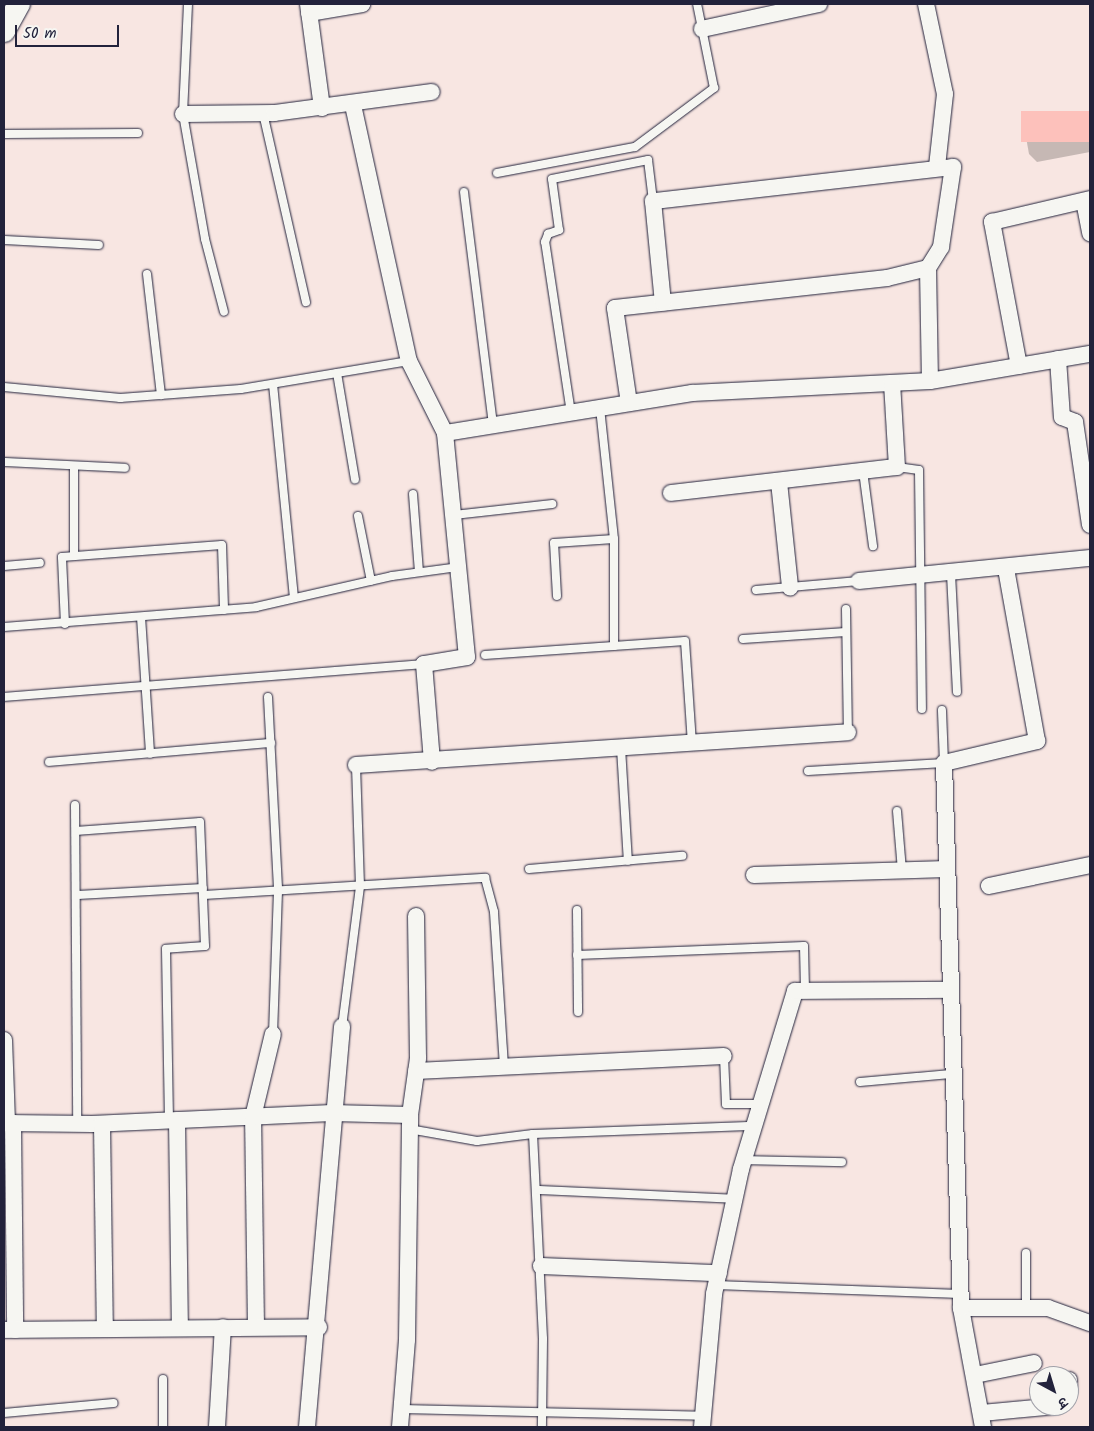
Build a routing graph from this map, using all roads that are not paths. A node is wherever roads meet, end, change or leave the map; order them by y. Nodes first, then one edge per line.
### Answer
1 (19, 4) edge
2 (188, 4) edge
3 (362, 4) edge
4 (697, 4) edge
5 (819, 4) edge
6 (926, 4) edge
7 (309, 8) edge
8 (702, 29) junction
9 (4, 31) edge
10 (432, 92) dead end
11 (354, 105) junction
12 (322, 108) junction
13 (262, 113) junction
14 (183, 114) junction
15 (138, 133) dead end
16 (4, 134) edge
17 (937, 166) junction
18 (497, 173) dead end
19 (464, 192) dead end
20 (1087, 200) edge
21 (653, 201) junction
22 (1090, 233) edge
23 (4, 240) edge
24 (99, 245) dead end
25 (928, 268) junction
26 (147, 274) dead end
27 (306, 302) dead end
28 (664, 303) junction
29 (224, 312) dead end
30 (1090, 354) edge
31 (1058, 359) junction
32 (409, 361) junction
33 (1019, 366) junction
34 (337, 373) junction
35 (930, 381) junction
36 (892, 383) junction
37 (273, 384) junction
38 (4, 387) edge
39 (161, 395) junction
40 (630, 404) junction
41 (600, 408) junction
42 (572, 413) junction
43 (493, 425) junction
44 (445, 433) junction
45 (4, 462) edge
46 (74, 466) junction
47 (897, 467) junction
48 (124, 468) dead end
49 (863, 471) junction
50 (355, 479) dead end
51 (779, 482) junction
52 (671, 493) dead end
53 (413, 494) dead end
54 (552, 504) dead end
55 (454, 515) junction
56 (358, 516) dead end
57 (1090, 525) edge
58 (614, 539) junction
59 (873, 546) dead end
60 (74, 556) junction
61 (1090, 558) edge
62 (40, 563) dead end
63 (4, 566) edge
64 (459, 567) junction
65 (1006, 570) junction
66 (420, 572) junction
67 (951, 574) junction
68 (921, 576) junction
69 (371, 581) junction
70 (859, 581) joint
71 (790, 587) junction
72 (756, 590) dead end
73 (557, 596) dead end
74 (294, 598) junction
75 (846, 608) dead end
76 (224, 610) junction
77 (141, 617) junction
78 (65, 624) junction
79 (4, 627) edge
80 (846, 632) junction
81 (743, 639) dead end
82 (614, 646) junction
83 (486, 654) dead end
84 (424, 664) junction
85 (145, 686) junction
86 (957, 692) dead end
87 (4, 697) edge
88 (268, 697) dead end
89 (922, 709) dead end
90 (942, 710) dead end
91 (848, 732) joint
92 (271, 743) junction
93 (692, 743) junction
94 (621, 748) junction
95 (150, 754) junction
96 (49, 762) dead end
97 (432, 762) junction
98 (944, 763) junction
99 (356, 765) joint
100 (808, 771) dead end
101 (75, 805) dead end
102 (897, 811) dead end
103 (76, 831) junction
104 (682, 856) dead end
105 (628, 860) junction
106 (1090, 865) edge
107 (529, 869) dead end
108 (947, 869) junction
109 (902, 871) junction
110 (754, 875) dead end
111 (360, 886) junction
112 (989, 886) dead end
113 (278, 891) junction
114 (204, 892) junction
115 (78, 894) junction
116 (577, 910) dead end
117 (416, 916) dead end
118 (577, 955) junction
119 (950, 990) junction
120 (805, 991) junction
121 (578, 1012) dead end
122 (342, 1027) joint
123 (273, 1034) joint
124 (4, 1040) edge
125 (724, 1056) joint
126 (504, 1068) junction
127 (416, 1071) junction
128 (952, 1074) junction
129 (860, 1082) dead end
130 (761, 1104) junction
131 (332, 1113) junction
132 (253, 1117) junction
133 (173, 1121) junction
134 (410, 1122) junction
135 (8, 1123) edge
136 (77, 1124) junction
137 (102, 1124) junction
138 (755, 1126) junction
139 (533, 1134) junction
140 (744, 1160) junction
141 (842, 1162) dead end
142 (538, 1190) junction
143 (735, 1199) junction
144 (1026, 1253) dead end
145 (541, 1266) junction
146 (717, 1279) junction
147 (961, 1301) junction
148 (1026, 1308) junction
149 (1090, 1323) edge
150 (319, 1326) junction
151 (180, 1327) junction
152 (223, 1327) junction
153 (256, 1327) junction
154 (105, 1328) junction
155 (9, 1330) edge
156 (1034, 1363) dead end
157 (974, 1375) junction
158 (163, 1378) dead end
159 (114, 1403) dead end
160 (402, 1409) junction
161 (1029, 1411) edge
162 (4, 1413) edge
163 (542, 1414) junction
164 (982, 1420) edge
165 (703, 1422) edge
166 (163, 1427) edge
167 (217, 1427) edge
168 (307, 1427) edge
169 (400, 1427) edge
170 (542, 1427) edge

1 - 9 street
2 - 14 lane
3 - 7 street
4 - 8 lane
5 - 8 street
6 - 17 street
7 - 12 street
8 - 18 lane
10 - 11 street
11 - 12 street
11 - 32 street
12 - 13 street
13 - 14 street
13 - 27 lane
14 - 29 lane
15 - 16 lane
17 - 21 street
17 - 25 street
19 - 43 lane
20 - 22 street
20 - 33 street
21 - 28 street
21 - 42 lane
23 - 24 lane
25 - 28 street
25 - 35 street
26 - 39 lane
28 - 40 street
30 - 31 street
31 - 33 street
31 - 57 street
32 - 34 lane
32 - 44 street
33 - 35 street
34 - 37 lane
34 - 50 lane
35 - 36 street
36 - 40 street
36 - 47 street
37 - 39 lane
37 - 74 lane
38 - 39 lane
40 - 41 street
41 - 42 street
41 - 58 lane
42 - 43 street
43 - 44 street
44 - 55 street
45 - 46 lane
46 - 48 lane
46 - 60 lane
47 - 49 street
47 - 68 lane
49 - 51 street
49 - 59 lane
51 - 52 street
51 - 71 street
53 - 66 lane
54 - 55 lane
55 - 64 street
56 - 69 lane
58 - 73 lane
58 - 82 lane
60 - 76 lane
60 - 78 lane
61 - 65 street
62 - 63 lane
64 - 66 lane
64 - 84 street
65 - 67 street
65 - 98 street
66 - 69 lane
67 - 68 street
67 - 86 lane
68 - 70 street
68 - 89 lane
69 - 74 lane
70 - 71 lane
71 - 72 lane
74 - 76 lane
75 - 80 lane
76 - 77 lane
77 - 78 lane
77 - 85 lane
78 - 79 lane
80 - 81 lane
80 - 91 lane
82 - 83 lane
82 - 93 lane
84 - 85 lane
84 - 97 street
85 - 87 lane
85 - 95 lane
88 - 92 lane
90 - 98 lane
91 - 93 street
92 - 95 lane
92 - 113 lane
93 - 94 street
94 - 97 street
94 - 105 lane
95 - 96 lane
97 - 99 street
98 - 100 lane
98 - 108 street
99 - 111 lane
101 - 103 lane
102 - 109 lane
103 - 114 lane
103 - 115 lane
104 - 105 lane
105 - 107 lane
106 - 112 street
108 - 109 street
108 - 119 street
109 - 110 street
111 - 113 lane
111 - 122 lane
111 - 126 lane
113 - 114 lane
113 - 123 lane
114 - 115 lane
114 - 133 lane
115 - 136 lane
116 - 118 lane
117 - 127 street
118 - 120 lane
118 - 121 lane
119 - 120 street
119 - 128 street
120 - 130 street
122 - 131 street
123 - 132 street
124 - 135 street
125 - 126 street
125 - 130 lane
126 - 127 street
127 - 134 street
128 - 129 lane
128 - 147 street
130 - 138 street
131 - 132 street
131 - 134 street
131 - 150 street
132 - 133 street
132 - 153 street
133 - 137 street
133 - 151 street
134 - 139 lane
134 - 160 street
135 - 136 street
135 - 155 street
136 - 137 street
137 - 154 street
138 - 139 lane
138 - 140 street
139 - 142 lane
140 - 141 lane
140 - 143 street
142 - 143 lane
142 - 145 lane
143 - 146 street
144 - 148 lane
145 - 146 street
145 - 163 lane
146 - 147 lane
146 - 165 street
147 - 148 street
147 - 157 street
148 - 149 street
150 - 153 street
150 - 168 street
151 - 152 street
151 - 154 street
152 - 153 street
152 - 167 street
154 - 155 street
156 - 157 street
157 - 164 street
158 - 166 lane
159 - 162 lane
160 - 163 lane
160 - 169 street
161 - 164 street
163 - 165 lane
163 - 170 lane

